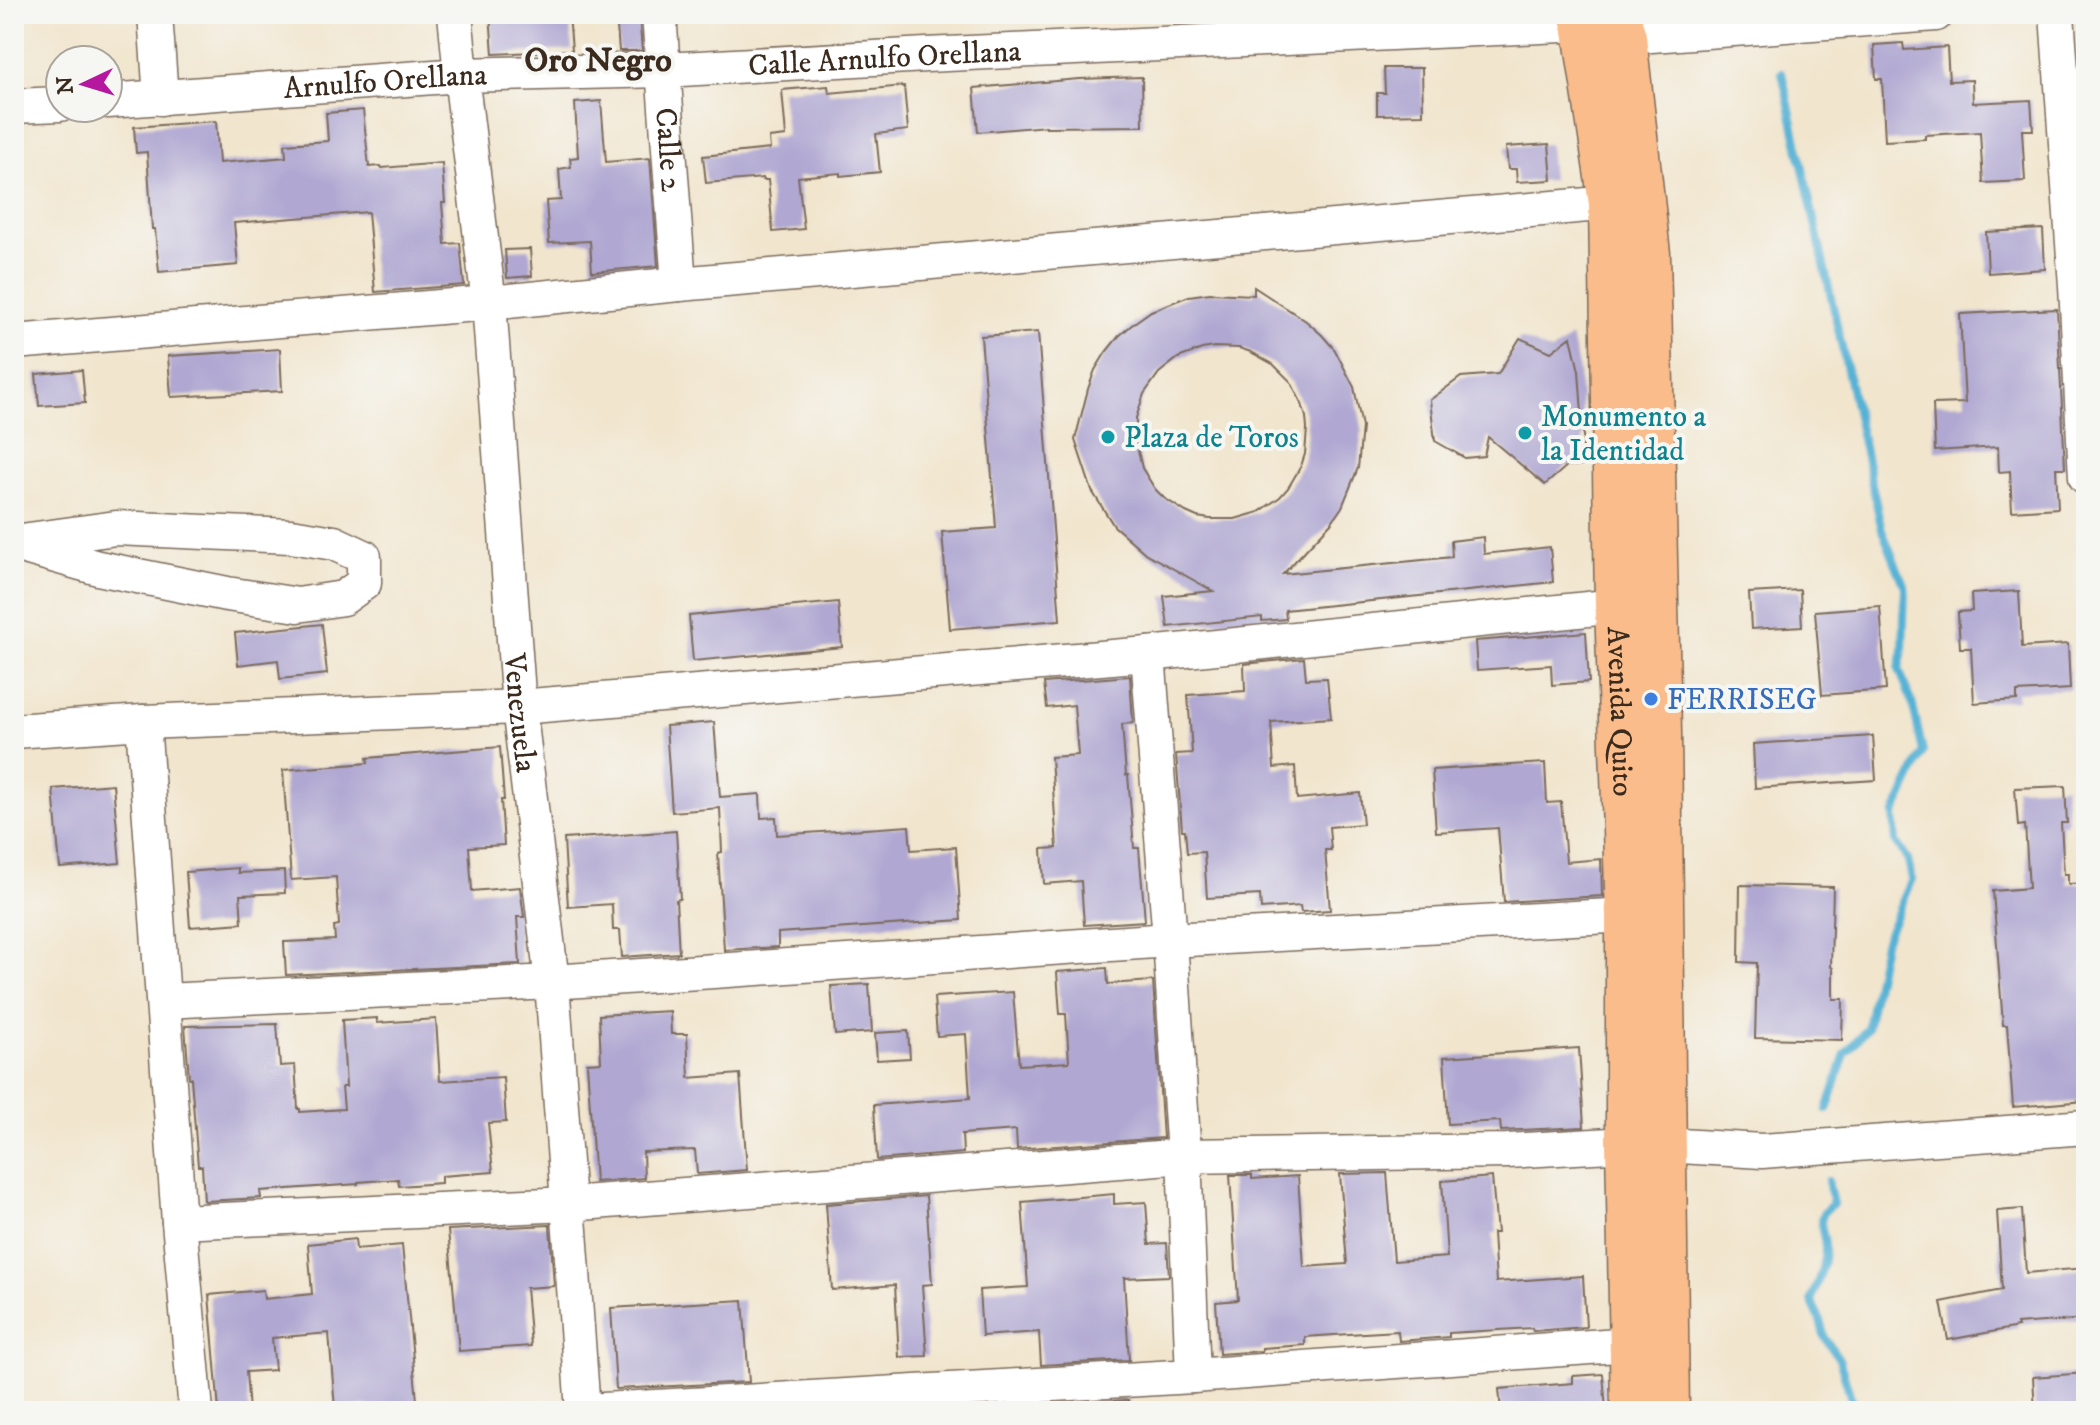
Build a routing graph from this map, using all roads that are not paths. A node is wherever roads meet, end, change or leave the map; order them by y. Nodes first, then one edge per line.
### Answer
1 (155, 14) edge
2 (455, 14) edge
3 (659, 14) edge
4 (1936, 14) edge
5 (2057, 14) edge
6 (1601, 22) edge
7 (664, 70) junction
8 (461, 75) junction
9 (161, 98) junction
10 (124, 100) edge
11 (44, 105) edge
12 (14, 106) edge
13 (1611, 203) junction
14 (679, 284) junction
15 (2081, 286) edge
16 (489, 303) junction
17 (14, 342) edge
18 (2086, 477) edge
19 (14, 543) edge
20 (1617, 606) junction
21 (1148, 654) junction
22 (519, 707) junction
23 (143, 722) junction
24 (14, 731) edge
25 (1628, 915) junction
26 (1170, 940) junction
27 (552, 982) junction
28 (164, 1001) junction
29 (2086, 1127) edge
30 (1646, 1144) junction
31 (1184, 1156) junction
32 (569, 1204) junction
33 (179, 1222) junction
34 (1631, 1344) junction
35 (1193, 1376) junction
36 (196, 1411) edge
37 (584, 1411) edge
38 (1633, 1411) edge
39 (1667, 1411) edge

1 - 9 street
2 - 8 street, Venezuela
3 - 7 street, Calle 2
4 - 6 street, Calle Arnulfo Orellana
5 - 15 street
6 - 7 street, Calle Arnulfo Orellana
6 - 13 highway, Avenida Quito
6 - 30 highway, Avenida Quito
7 - 8 street, Arnulfo Orellana
7 - 14 street, Calle 2
8 - 9 street, Arnulfo Orellana
8 - 16 street, Venezuela
9 - 10 street, Arnulfo Orellana
11 - 12 street
13 - 14 street
13 - 20 highway, Avenida Quito
14 - 16 street
15 - 18 street
16 - 17 street
16 - 22 street, Venezuela
19 - 19 street
20 - 21 street
20 - 25 highway, Avenida Quito
21 - 22 street
21 - 26 street
22 - 23 street
22 - 27 street, Venezuela
23 - 24 street
23 - 28 street
25 - 26 street
25 - 30 highway, Avenida Quito
26 - 27 street
26 - 31 street
27 - 28 street
27 - 32 street, Venezuela
28 - 33 street
29 - 30 street
30 - 31 street
30 - 34 highway, Avenida Quito
30 - 39 highway, Avenida Quito
31 - 32 street
31 - 35 street
32 - 33 street
32 - 37 street, Venezuela
33 - 36 street
34 - 35 street
34 - 38 highway, Avenida Quito
35 - 37 street

